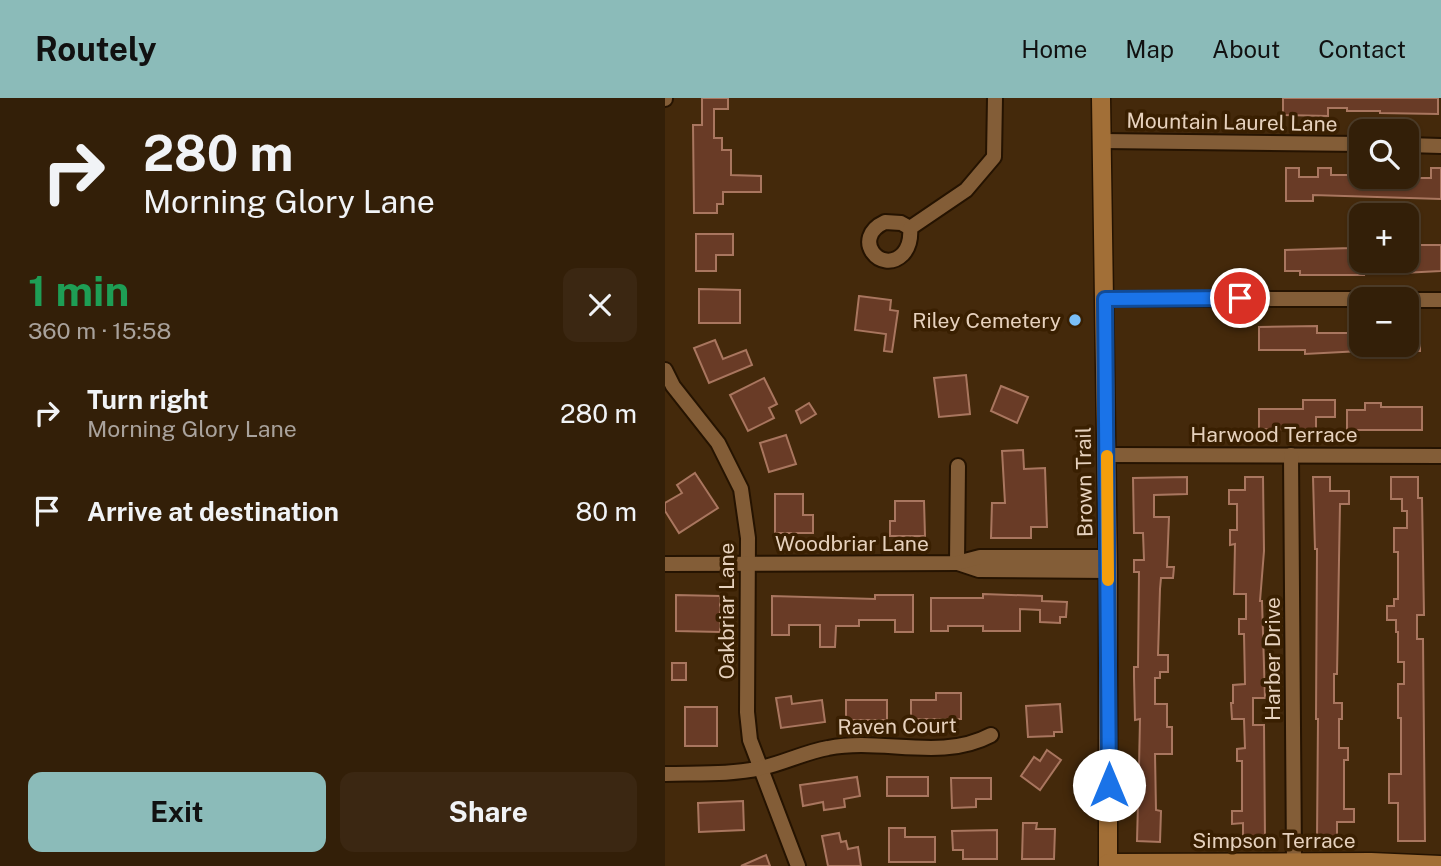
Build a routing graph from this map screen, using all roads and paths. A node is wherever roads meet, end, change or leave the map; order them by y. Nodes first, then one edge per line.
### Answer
1 (995, 98) edge
2 (1101, 98) edge
3 (1103, 141) junction
4 (1349, 144) edge
5 (1419, 145) edge
6 (1441, 146) edge
7 (909, 228) dead end
8 (1105, 299) junction
9 (1349, 299) edge
10 (1419, 300) edge
11 (1441, 300) edge
12 (665, 370) edge
13 (1107, 455) junction
14 (1291, 455) junction
15 (1441, 456) edge
16 (958, 466) dead end
17 (957, 563) junction
18 (665, 564) edge
19 (1108, 564) junction
20 (748, 565) junction
21 (991, 735) dead end
22 (762, 768) junction
23 (665, 774) edge
24 (1294, 862) junction
25 (1108, 865) edge
26 (1441, 865) edge
27 (799, 866) edge

1 - 7 street
2 - 3 street, Brown Trail
3 - 4 street, Mountain Laurel Lane
3 - 8 street, Brown Trail
5 - 6 street
8 - 9 street
8 - 13 street, Brown Trail
10 - 11 street
12 - 20 street, Oakbriar Lane
13 - 14 street, Harwood Terrace
13 - 19 street, Brown Trail
14 - 15 street, Harwood Terrace
14 - 24 street, Harber Drive
16 - 17 street
17 - 19 street, Woodbriar Lane
17 - 20 street, Woodbriar Lane
18 - 20 street, Woodbriar Lane
19 - 25 street, Brown Trail
20 - 22 street, Oakbriar Lane
21 - 22 street, Raven Court
22 - 23 street, Raven Court
22 - 27 street, Oakbriar Lane
24 - 25 street, Simpson Terrace
24 - 26 street, Simpson Terrace

